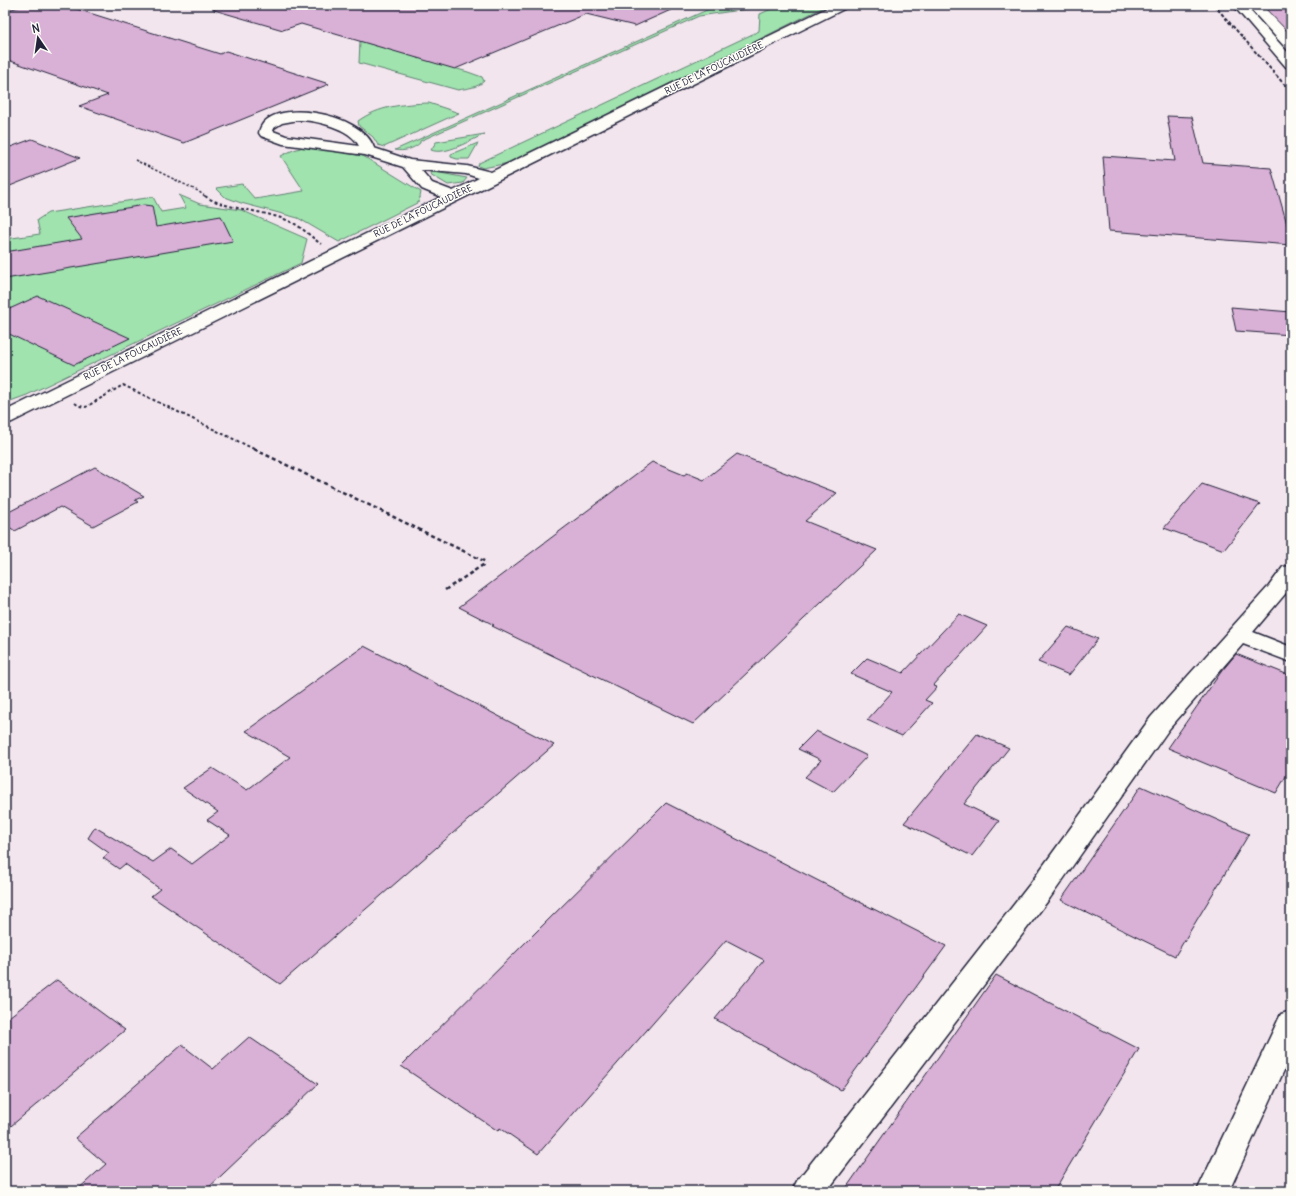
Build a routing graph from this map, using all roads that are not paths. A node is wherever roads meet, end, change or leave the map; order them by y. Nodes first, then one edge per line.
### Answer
1 (842, 5) edge
2 (1239, 5) edge
3 (1291, 64) edge
4 (367, 151) junction
5 (408, 164) junction
6 (491, 177) junction
7 (453, 196) junction
8 (5, 418) edge
9 (1291, 572) edge
10 (1238, 634) junction
11 (1291, 655) edge
12 (1291, 1023) edge
13 (808, 1191) edge
14 (1213, 1191) edge

1 - 6 street, RUE DE LA FOUCAUDIÈRE
2 - 3 street
4 - 4 street
4 - 5 street
5 - 6 street
5 - 7 street
6 - 7 street, RUE DE LA FOUCAUDIÈRE
7 - 8 street, RUE DE LA FOUCAUDIÈRE
9 - 10 street
10 - 11 street
10 - 13 street
12 - 14 street

